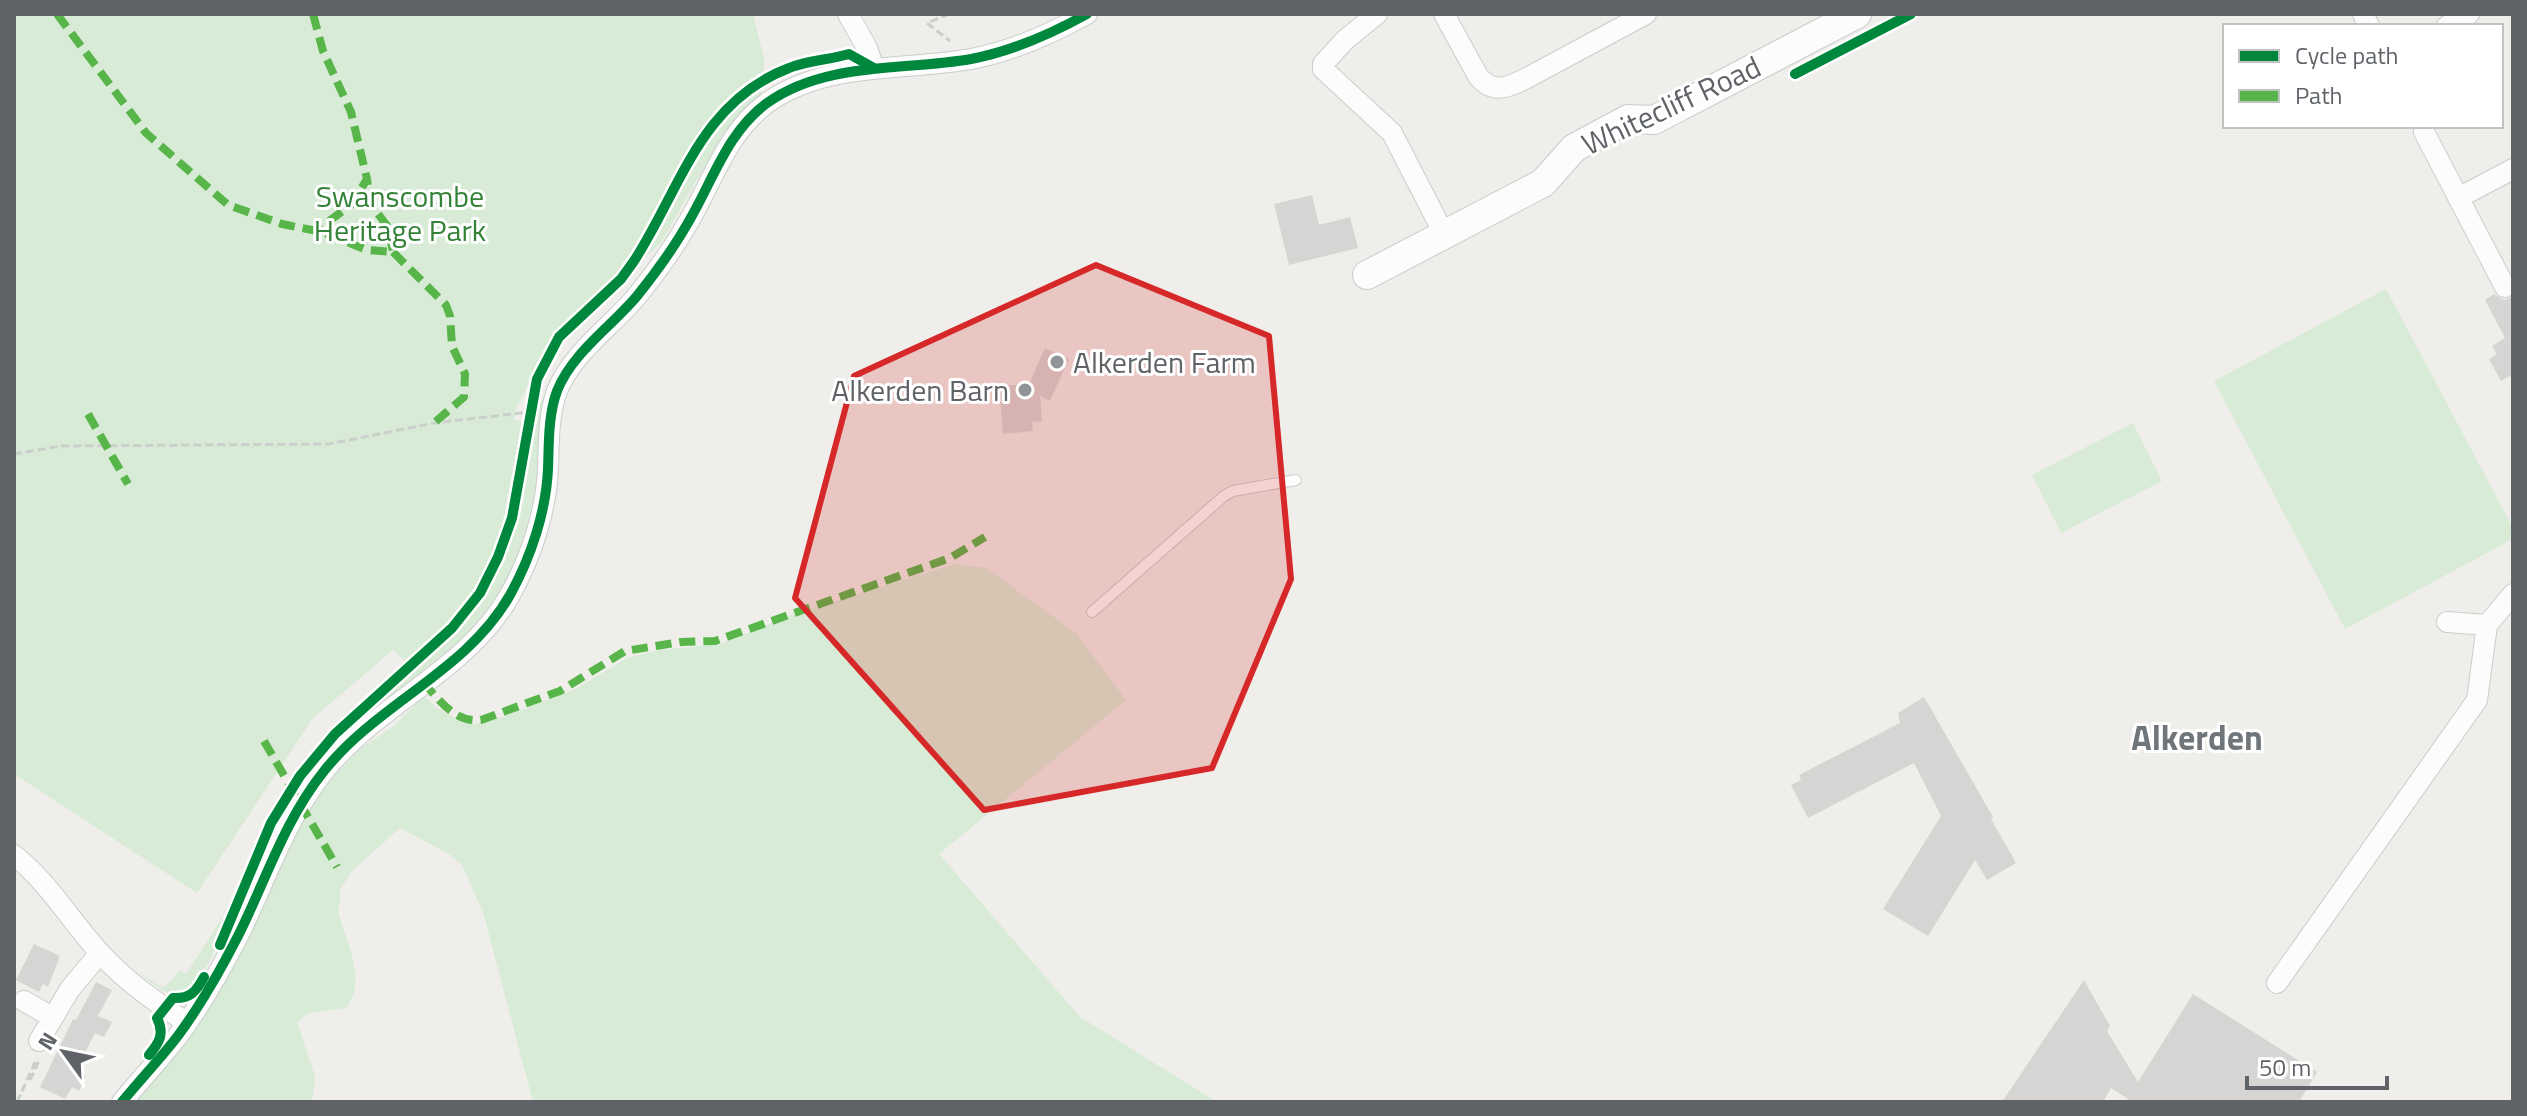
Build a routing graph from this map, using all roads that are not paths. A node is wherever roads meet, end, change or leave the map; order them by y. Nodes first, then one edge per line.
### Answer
1 (848, 14) edge
2 (1087, 14) edge
3 (1377, 14) edge
4 (1444, 14) edge
5 (1646, 14) edge
6 (1857, 14) edge
7 (2469, 14) edge
8 (2451, 24) edge
9 (874, 68) junction
10 (2424, 132) dead end
11 (2513, 169) edge
12 (2458, 198) junction
13 (1444, 234) junction
14 (1367, 275) dead end
15 (2505, 287) dead end
16 (1296, 480) dead end
17 (2513, 594) edge
18 (1092, 612) dead end
19 (2447, 622) dead end
20 (2487, 625) junction
21 (14, 855) edge
22 (100, 953) junction
23 (2277, 983) dead end
24 (24, 1001) dead end
25 (52, 1017) junction
26 (187, 1023) junction
27 (41, 1044) road end
28 (122, 1102) edge

1 - 9 street
2 - 9 street
3 - 13 street
4 - 5 street
6 - 13 street, Whitecliff Road
7 - 8 street
9 - 26 street
10 - 12 street
11 - 12 street
12 - 15 street
13 - 14 street, Whitecliff Road
16 - 18 lane
17 - 20 street
19 - 20 street
20 - 23 street
21 - 22 street
22 - 25 street
22 - 26 street
24 - 25 street
25 - 27 street
26 - 28 street

